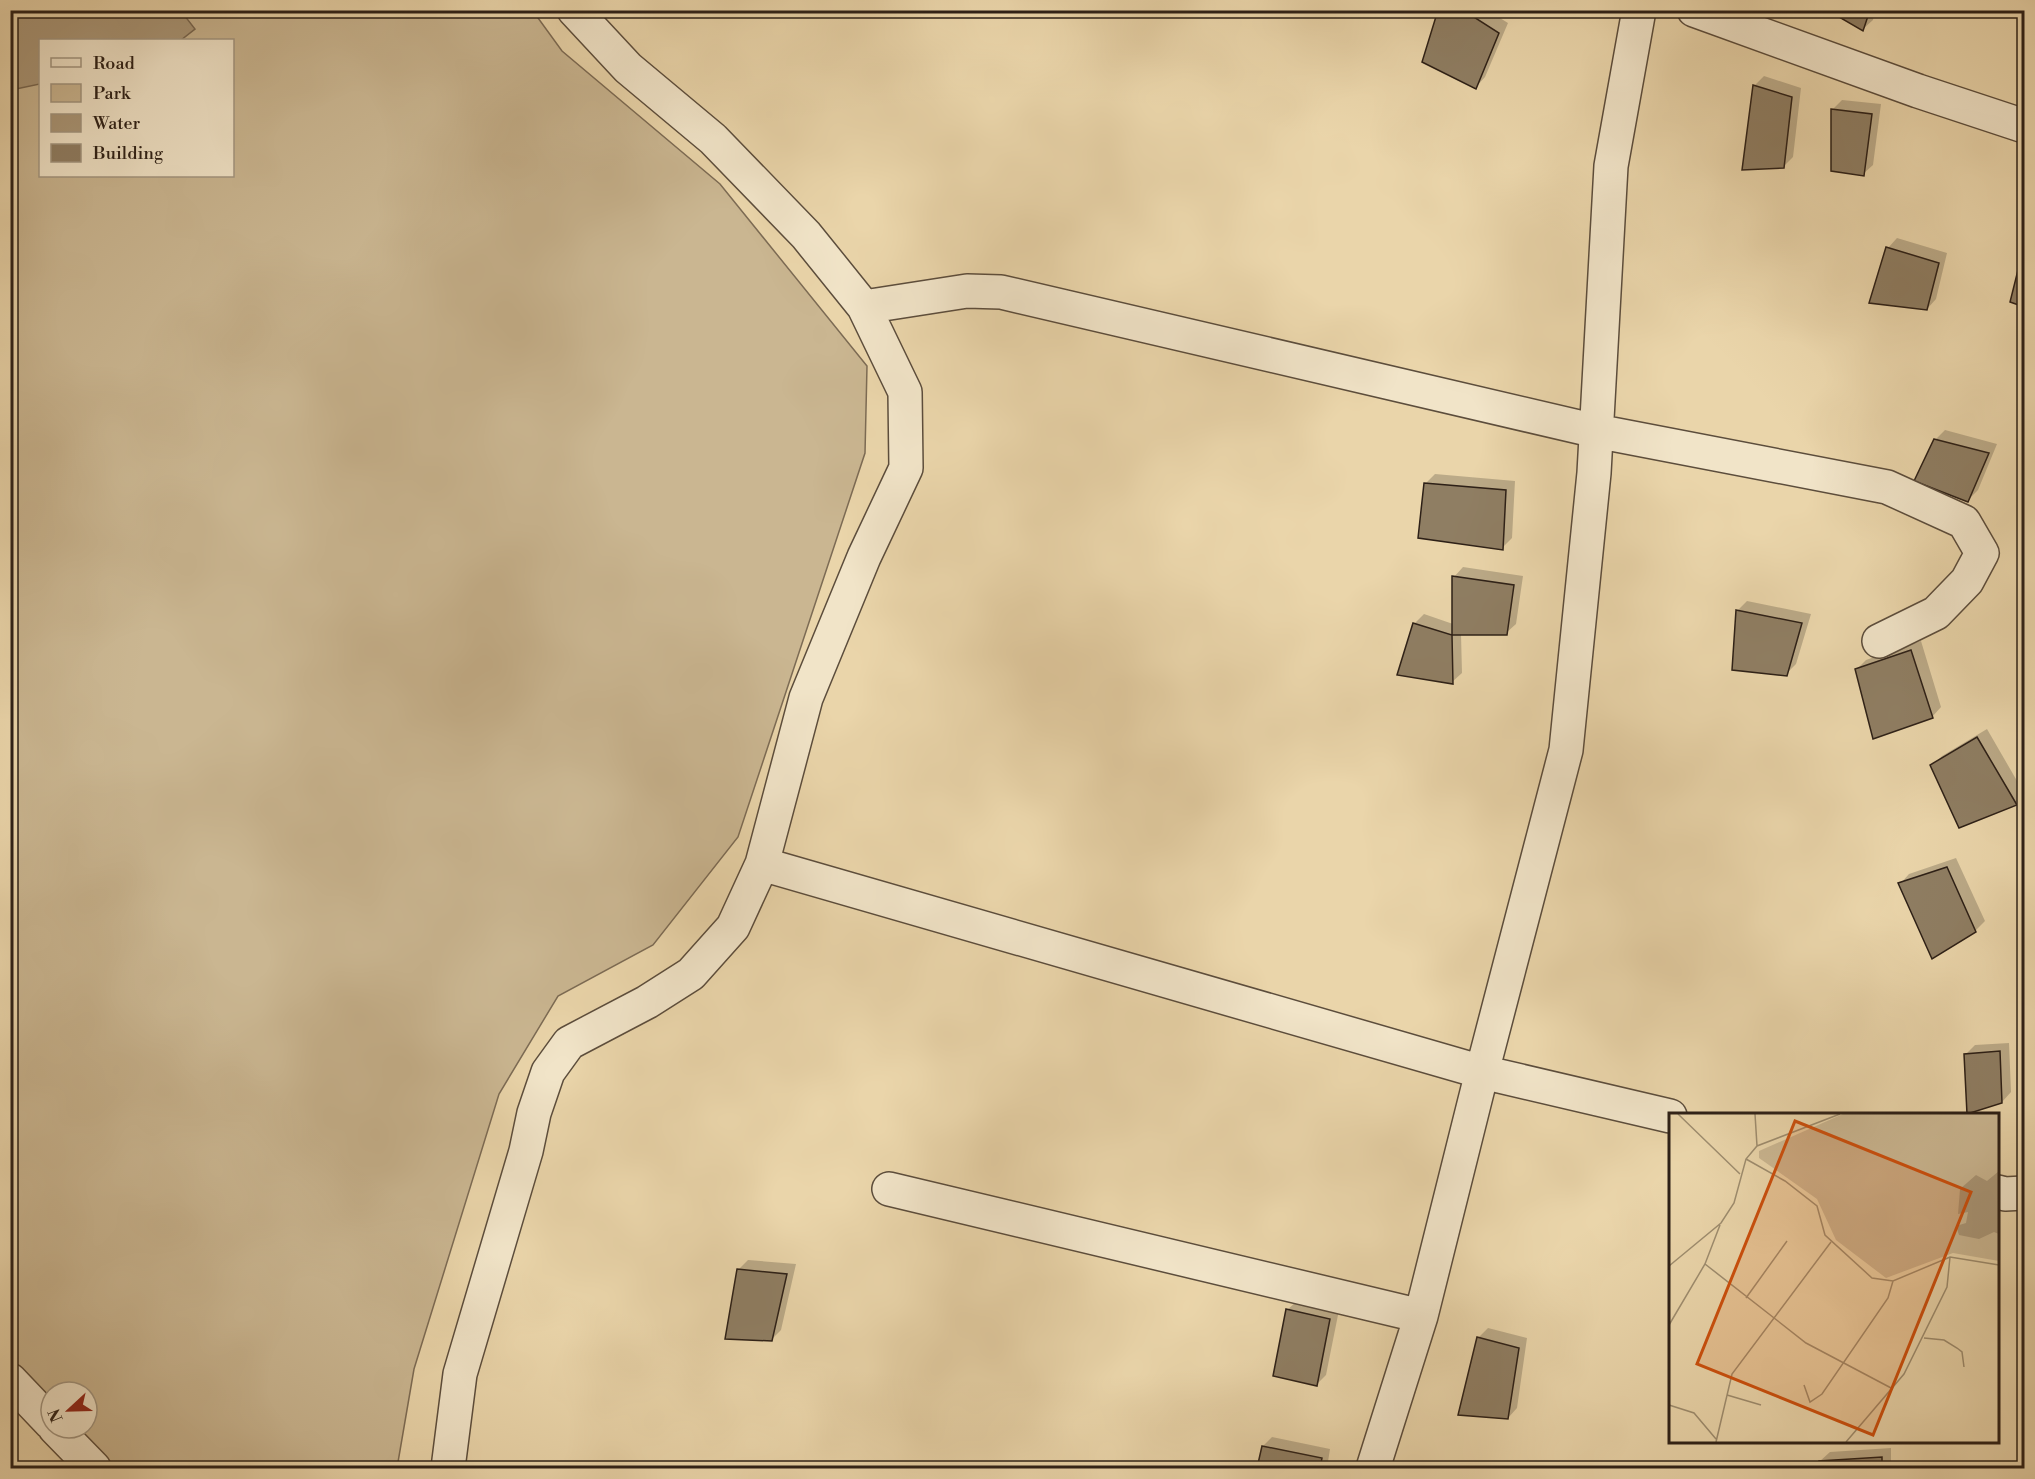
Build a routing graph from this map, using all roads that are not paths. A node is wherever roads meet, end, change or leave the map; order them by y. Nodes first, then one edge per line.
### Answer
1 (574, 10) edge
2 (1640, 10) edge
3 (1694, 10) edge
4 (2025, 126) edge
5 (864, 307) junction
6 (1596, 431) junction
7 (1879, 640) dead end
8 (762, 864) junction
9 (1482, 1072) junction
10 (1669, 1116) edge
11 (889, 1189) dead end
12 (1999, 1192) edge
13 (2025, 1193) edge
14 (1421, 1316) junction
15 (10, 1380) edge
16 (39, 1410) edge
17 (67, 1440) edge
18 (94, 1468) edge
19 (448, 1468) edge
20 (1373, 1468) edge

1 - 5 street
2 - 6 street
3 - 4 street
5 - 6 street
5 - 8 street
6 - 7 street
6 - 9 street
8 - 9 street
8 - 19 street
9 - 10 street
9 - 14 street
11 - 14 street
12 - 13 street
14 - 20 street
15 - 16 street
17 - 18 street

